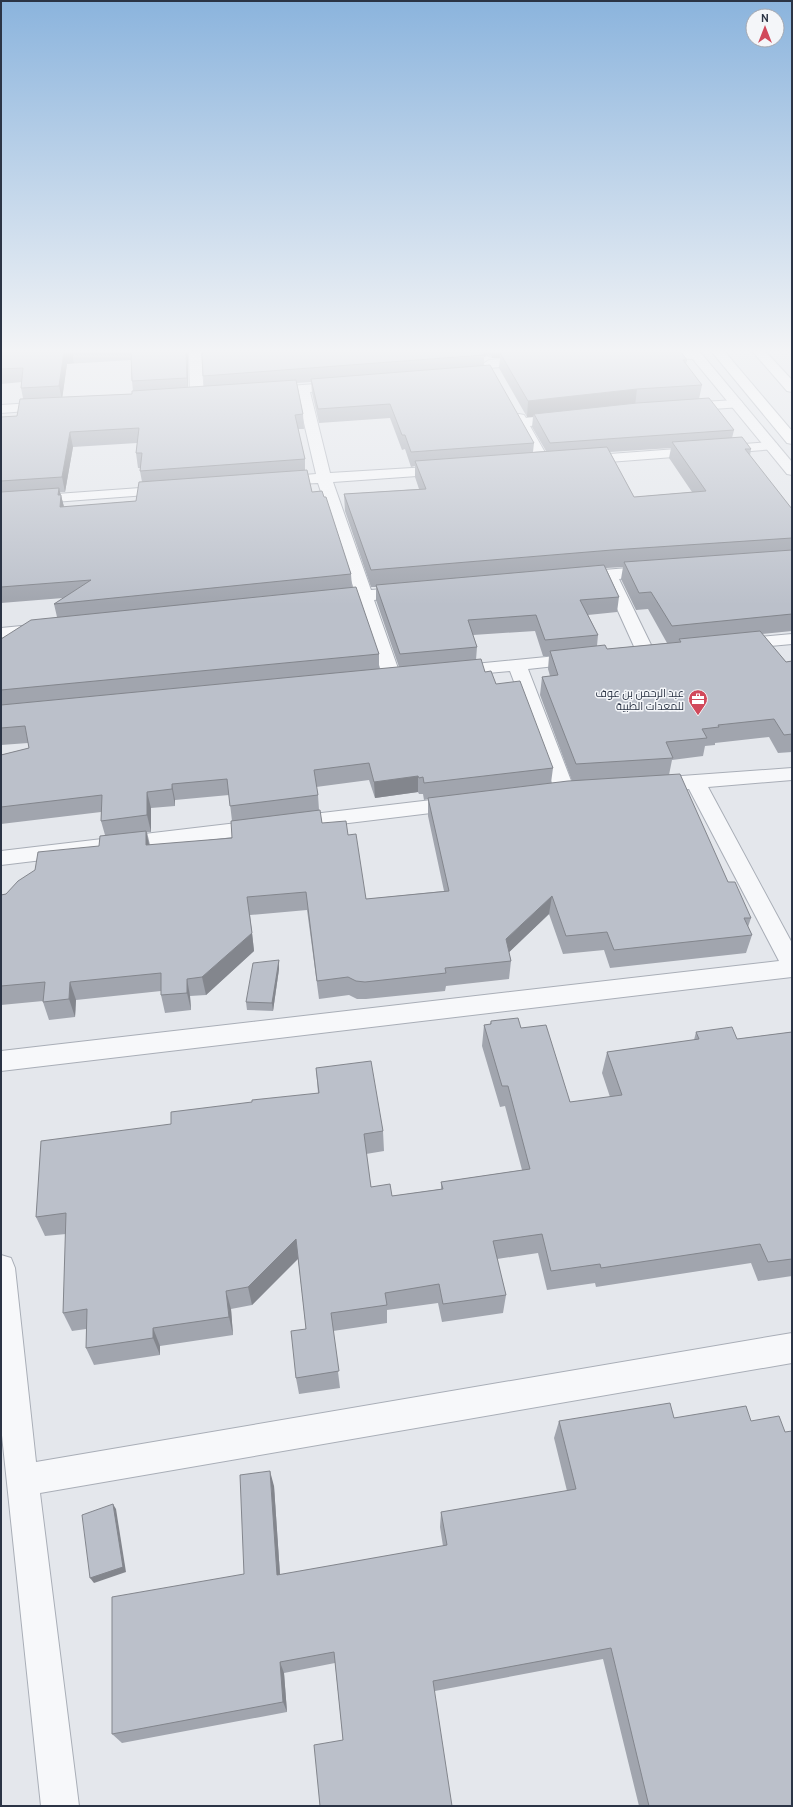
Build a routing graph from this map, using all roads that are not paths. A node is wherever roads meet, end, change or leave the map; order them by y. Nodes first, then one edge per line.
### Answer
1 (314, 436) edge
2 (529, 436) edge
3 (763, 436) edge
4 (771, 446) junction
5 (544, 463) junction
6 (528, 464) edge
7 (458, 469) edge
8 (792, 471) edge
9 (324, 478) junction
10 (269, 482) edge
11 (182, 489) edge
12 (1, 502) edge
13 (665, 570) edge
14 (609, 574) junction
15 (562, 578) edge
16 (420, 591) edge
17 (364, 595) junction
18 (317, 600) edge
19 (56, 627) edge
20 (1, 633) edge
21 (792, 639) edge
22 (723, 645) edge
23 (646, 653) edge
24 (593, 658) edge
25 (517, 666) junction
26 (439, 673) edge
27 (392, 677) edge
28 (792, 774) edge
29 (696, 782) junction
30 (634, 787) edge
31 (565, 791) edge
32 (478, 801) edge
33 (1, 858) edge
34 (792, 964) edge
35 (792, 968) edge
36 (1, 1061) edge
37 (1, 1268) edge
38 (792, 1348) edge
39 (22, 1480) junction
40 (60, 1806) edge

1 - 9 street
2 - 5 street
3 - 4 street
4 - 5 street
4 - 8 street
5 - 6 street
7 - 9 street
9 - 10 street
9 - 17 street
11 - 12 street
13 - 14 street
14 - 15 street
14 - 23 street
16 - 17 street
17 - 18 street
17 - 27 street
19 - 20 street
21 - 22 street
24 - 25 street
25 - 26 street
25 - 31 street
28 - 29 street
29 - 30 street
29 - 34 street
32 - 33 street
35 - 36 street
37 - 39 street
38 - 39 street
39 - 40 street

